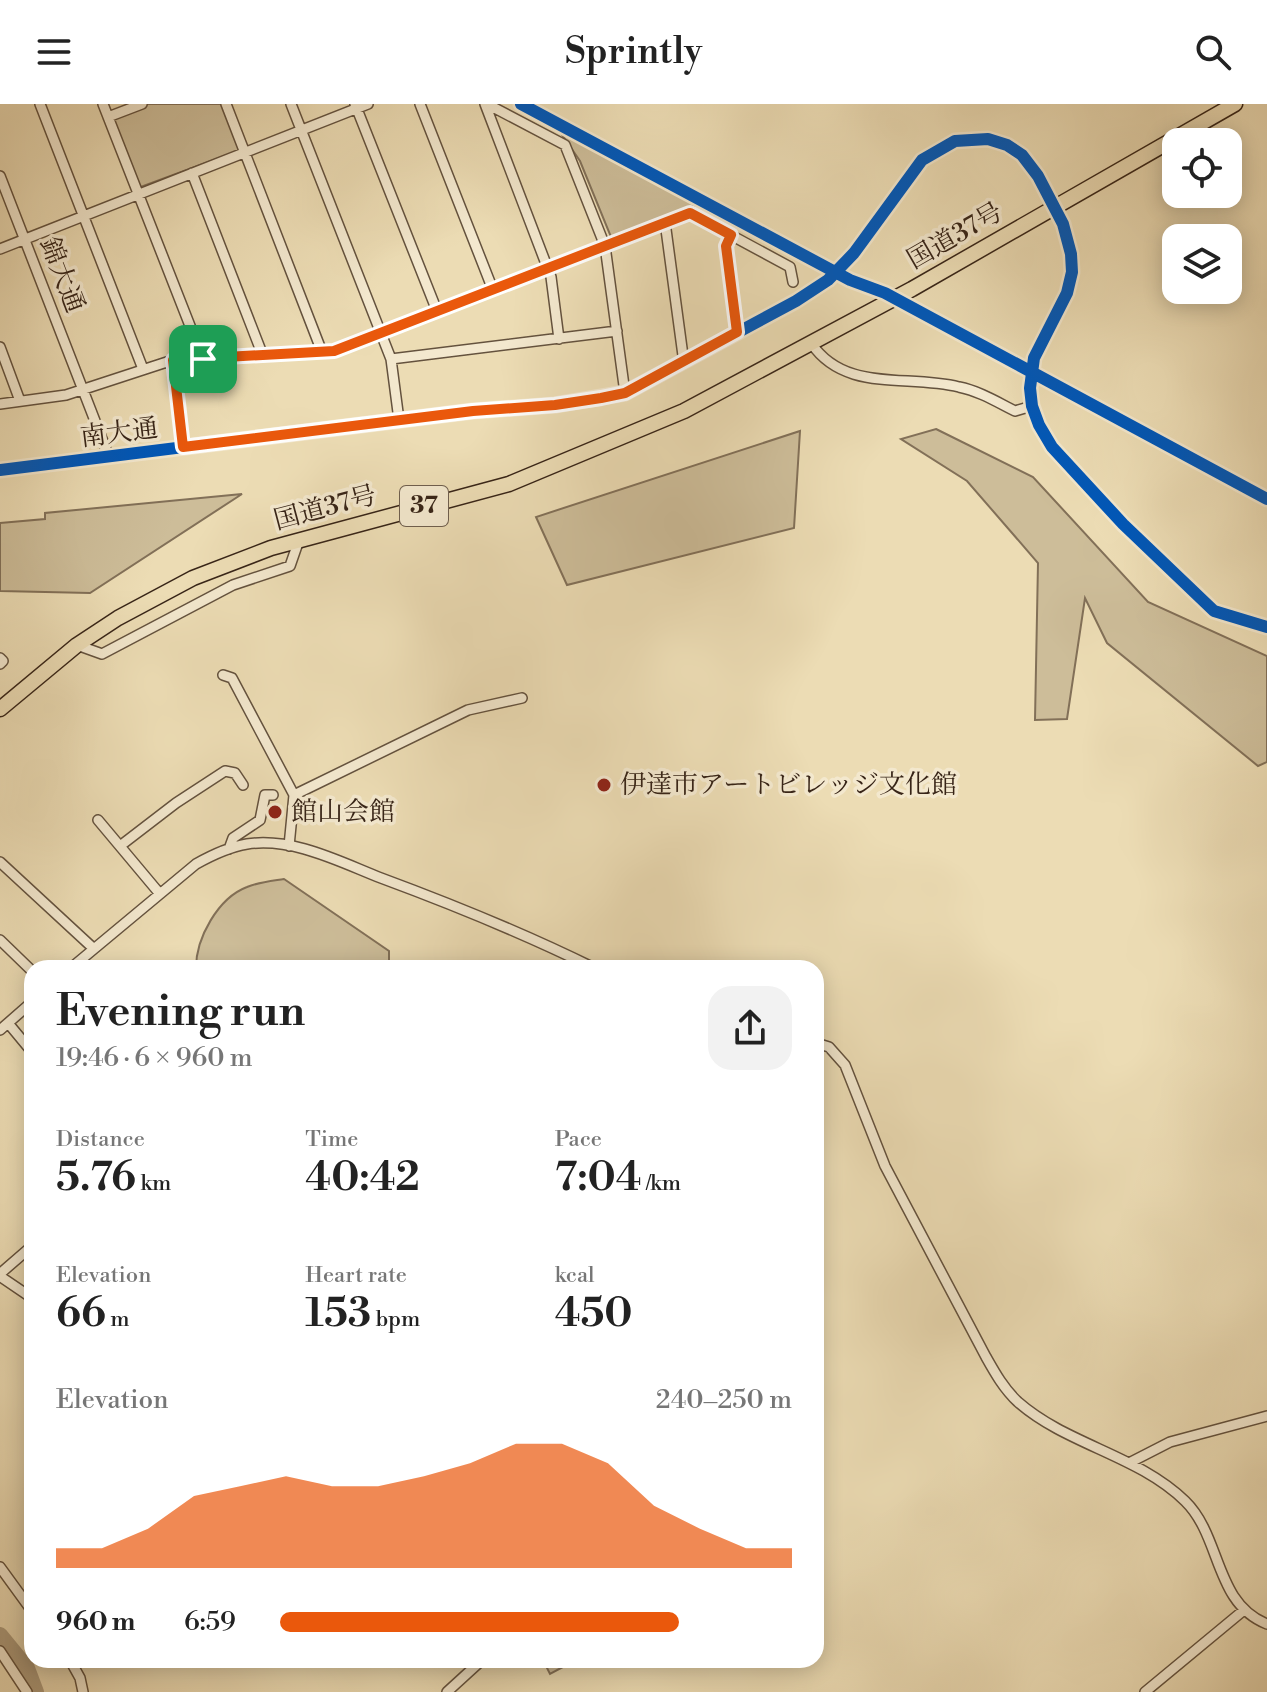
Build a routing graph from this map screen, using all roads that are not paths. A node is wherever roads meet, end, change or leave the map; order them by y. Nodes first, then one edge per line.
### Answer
1 (40, 104) edge
2 (103, 104) edge
3 (142, 104) edge
4 (226, 104) edge
5 (291, 104) edge
6 (368, 104) edge
7 (420, 104) edge
8 (486, 104) edge
9 (1235, 104) edge
10 (356, 106) edge
11 (108, 117) junction
12 (301, 130) junction
13 (245, 153) junction
14 (192, 173) junction
15 (0, 176) edge
16 (137, 195) junction
17 (1054, 206) junction
18 (84, 215) junction
19 (665, 222) junction
20 (731, 235) junction
21 (25, 239) junction
22 (605, 246) junction
23 (0, 249) edge
24 (548, 269) junction
25 (793, 282) dead end
26 (493, 290) junction
27 (437, 311) junction
28 (617, 331) junction
29 (737, 332) junction
30 (380, 333) junction
31 (559, 339) junction
32 (811, 343) junction
33 (0, 347) edge
34 (322, 352) junction
35 (263, 356) junction
36 (203, 359) junction
37 (391, 359) junction
38 (173, 360) junction
39 (684, 363) junction
40 (143, 369) junction
41 (84, 390) junction
42 (625, 393) junction
43 (20, 401) junction
44 (0, 404) edge
45 (1032, 406) junction
46 (399, 420) junction
47 (183, 447) junction
48 (109, 457) junction
49 (0, 470) edge
50 (299, 540) junction
51 (1267, 627) edge
52 (77, 645) junction
53 (223, 675) dead end
54 (522, 698) dead end
55 (0, 709) edge
56 (243, 785) dead end
57 (273, 795) dead end
58 (294, 795) junction
59 (98, 820) dead end
60 (120, 846) junction
61 (289, 846) junction
62 (229, 849) junction
63 (0, 862) edge
64 (160, 894) junction
65 (0, 940) edge
66 (93, 948) junction
67 (80, 960) edge
68 (577, 960) edge
69 (24, 963) edge
70 (24, 1009) edge
71 (8, 1023) junction
72 (0, 1030) edge
73 (24, 1042) edge
74 (824, 1045) edge
75 (24, 1253) edge
76 (24, 1293) edge
77 (1267, 1416) edge
78 (1129, 1463) junction
79 (0, 1567) edge
80 (24, 1600) edge
81 (1244, 1610) junction
82 (1267, 1624) edge
83 (0, 1651) edge
84 (73, 1668) edge
85 (473, 1668) edge
86 (27, 1692) edge
87 (83, 1692) edge
88 (447, 1692) edge
89 (1145, 1692) edge

1 - 18 street
2 - 11 street
3 - 11 street
4 - 13 street
5 - 12 street
6 - 10 street
7 - 26 street
8 - 22 street
8 - 24 street
9 - 17 highway, 国道37号 / 37
10 - 12 street
10 - 27 street
11 - 16 street
12 - 13 street
12 - 30 street
13 - 14 street
13 - 34 street
14 - 16 street
14 - 35 street
15 - 21 street, 錦大通
16 - 18 street
16 - 36 street
17 - 29 street, 南大通
17 - 32 highway, 国道37号 / 37
17 - 45 street, 南大通
18 - 21 street
18 - 40 street
19 - 20 street
19 - 22 street
19 - 39 street
20 - 25 street
20 - 29 street
21 - 23 street
21 - 41 street, 錦大通
22 - 24 street
22 - 28 street
24 - 26 street
24 - 31 street
26 - 27 street
27 - 30 street
28 - 31 street
28 - 42 street
29 - 39 street, 南大通
30 - 34 street
30 - 37 street
31 - 37 street
32 - 45 street
32 - 50 highway, 国道37号 / 37
33 - 43 street
34 - 35 street
35 - 36 street
36 - 38 street
37 - 46 street
38 - 40 street
38 - 47 street
39 - 42 street, 南大通
40 - 41 street
41 - 43 street
41 - 48 street, 錦大通
42 - 46 street, 南大通
43 - 44 street
45 - 51 street
46 - 47 street, 南大通
47 - 48 street, 南大通
48 - 49 street, 南大通
50 - 52 highway, 国道37号 / 37
50 - 52 street
52 - 55 highway, 国道37号 / 37
53 - 58 street
54 - 58 street
56 - 60 street
57 - 62 street
58 - 61 street
59 - 60 street
60 - 64 street
61 - 62 street
61 - 68 street
62 - 64 street
63 - 66 street
64 - 66 street
65 - 69 street
66 - 67 street
70 - 71 street
71 - 72 street
71 - 73 street
74 - 78 street
75 - 76 street
77 - 78 street
78 - 81 street
79 - 80 street
81 - 82 street
81 - 89 street
83 - 86 street
84 - 87 street
85 - 88 street

